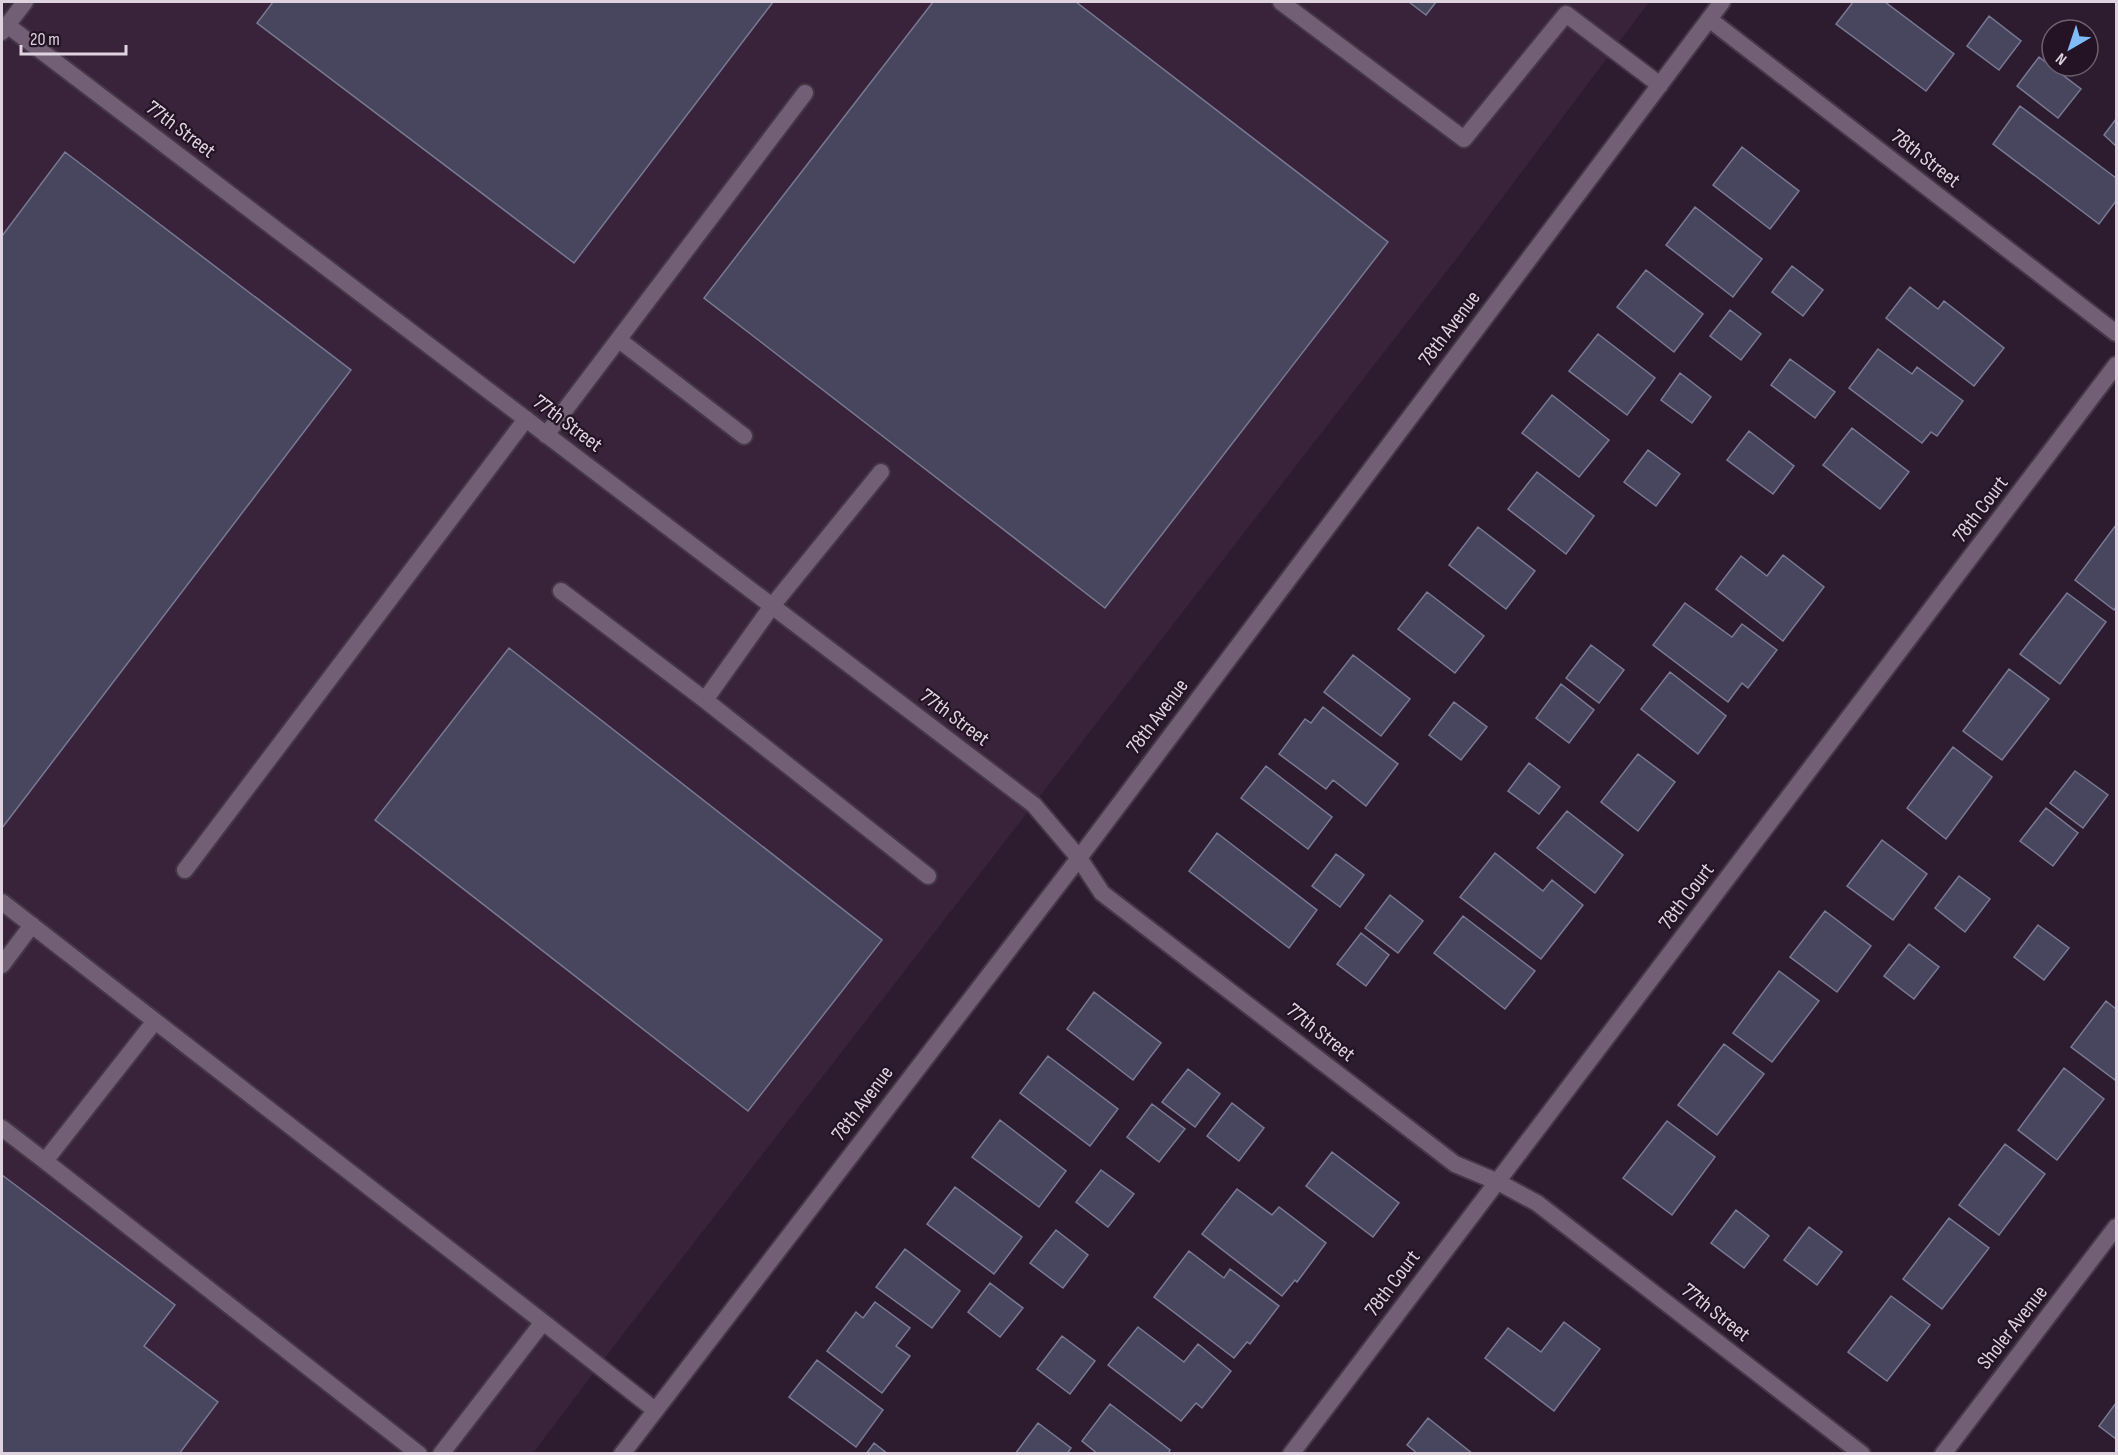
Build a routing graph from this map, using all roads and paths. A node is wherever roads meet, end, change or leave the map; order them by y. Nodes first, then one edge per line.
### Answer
1 (24, 2) edge
2 (1281, 2) edge
3 (1722, 2) edge
4 (1709, 19) junction
5 (4, 28) edge
6 (1660, 85) junction
7 (805, 93) dead end
8 (2116, 333) edge
9 (619, 340) junction
10 (2116, 365) edge
11 (526, 419) junction
12 (546, 435) junction
13 (744, 436) dead end
14 (881, 472) dead end
15 (561, 591) dead end
16 (772, 606) junction
17 (705, 700) junction
18 (1079, 858) junction
19 (184, 870) dead end
20 (928, 876) dead end
21 (2, 902) edge
22 (32, 925) junction
23 (2, 965) edge
24 (155, 1021) junction
25 (2, 1128) edge
26 (45, 1161) junction
27 (1498, 1182) junction
28 (2116, 1227) edge
29 (543, 1322) junction
30 (655, 1410) junction
31 (419, 1454) edge
32 (441, 1454) edge
33 (622, 1454) edge
34 (1291, 1454) edge
35 (1862, 1454) edge
36 (1943, 1454) edge

1 - 5 street
2 - 6 street
3 - 4 street, 78th Avenue
4 - 6 street, 78th Avenue
4 - 8 street, 78th Street
5 - 11 street, 77th Street
6 - 18 street, 78th Avenue
7 - 9 street
9 - 12 street
9 - 13 street
10 - 27 street, 78th Court
11 - 12 street, 77th Street
11 - 19 street
12 - 16 street, 77th Street
14 - 16 street
15 - 17 street
16 - 17 street
16 - 18 street, 77th Street
17 - 20 street
18 - 27 street, 77th Street
18 - 30 street, 78th Avenue
21 - 22 street
22 - 23 street
22 - 24 street
24 - 26 street
24 - 29 street
25 - 26 street
26 - 31 street
27 - 34 street, 78th Court
27 - 35 street, 77th Street
28 - 36 street, Sholer Avenue
29 - 30 street
29 - 32 street
30 - 33 street, 78th Avenue

